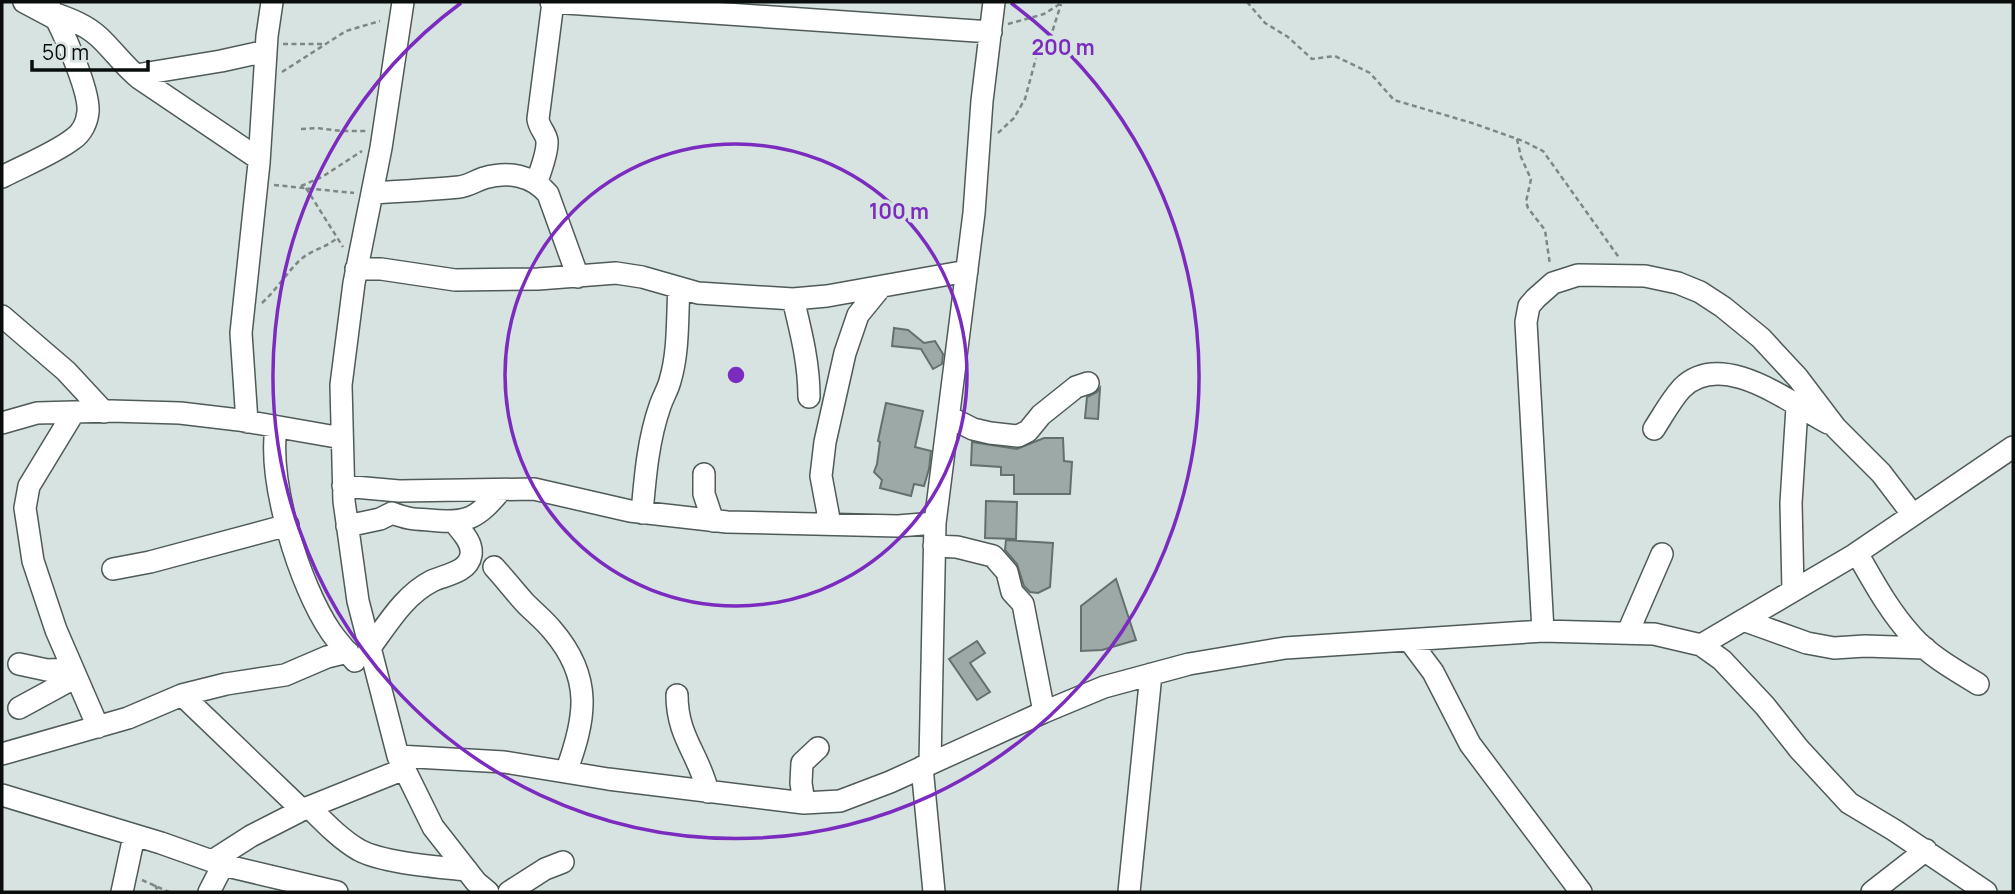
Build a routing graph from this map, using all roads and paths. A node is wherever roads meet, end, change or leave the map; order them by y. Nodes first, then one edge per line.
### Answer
1 (24, 2) edge
2 (272, 2) edge
3 (552, 2) edge
4 (562, 2) edge
5 (995, 2) edge
6 (1247, 2) edge
7 (1062, 3) edge
8 (686, 6) edge
9 (402, 9) edge
10 (52, 11) edge
11 (991, 29) junction
12 (325, 44) junction
13 (266, 48) junction
14 (136, 75) junction
15 (264, 84) junction
16 (301, 129) dead end
17 (383, 133) junction
18 (1517, 139) junction
19 (979, 147) junction
20 (259, 159) junction
21 (2, 177) edge
22 (537, 182) junction
23 (257, 184) junction
24 (298, 187) junction
25 (306, 188) junction
26 (372, 193) junction
27 (337, 238) junction
28 (357, 267) junction
29 (967, 271) junction
30 (1630, 275) junction
31 (578, 277) junction
32 (1553, 283) junction
33 (679, 288) junction
34 (880, 288) junction
35 (793, 299) junction
36 (2, 316) edge
37 (243, 319) junction
38 (1088, 383) dead end
39 (809, 397) dead end
40 (1797, 407) junction
41 (74, 412) junction
42 (104, 412) junction
43 (949, 416) junction
44 (247, 422) junction
45 (2, 423) edge
46 (276, 427) junction
47 (1836, 428) junction
48 (1654, 429) dead end
49 (342, 438) junction
50 (2013, 447) edge
51 (704, 474) dead end
52 (343, 486) junction
53 (501, 490) junction
54 (642, 513) junction
55 (1913, 515) junction
56 (713, 521) junction
57 (453, 522) junction
58 (935, 523) junction
59 (830, 524) junction
60 (288, 525) junction
61 (347, 526) junction
62 (934, 546) junction
63 (1857, 553) junction
64 (1662, 554) dead end
65 (494, 567) dead end
66 (113, 569) dead end
67 (1793, 590) junction
68 (1743, 620) junction
69 (1543, 631) junction
70 (1628, 632) junction
71 (1409, 640) junction
72 (1701, 645) junction
73 (1925, 648) junction
74 (358, 651) junction
75 (19, 664) dead end
76 (74, 673) junction
77 (1151, 674) junction
78 (1978, 684) dead end
79 (182, 695) junction
80 (677, 695) dead end
81 (19, 708) dead end
82 (1044, 712) junction
83 (98, 727) junction
84 (818, 748) dead end
85 (2, 754) edge
86 (401, 762) junction
87 (926, 765) junction
88 (566, 772) junction
89 (708, 792) junction
90 (2, 795) edge
91 (804, 803) junction
92 (305, 808) junction
93 (134, 836) junction
94 (1926, 850) junction
95 (563, 862) dead end
96 (217, 863) junction
97 (467, 870) junction
98 (124, 882) edge
99 (155, 885) junction
100 (158, 892) edge
101 (169, 892) edge
102 (209, 892) edge
103 (337, 892) edge
104 (488, 892) edge
105 (509, 892) edge
106 (934, 892) edge
107 (1129, 892) edge
108 (1581, 892) edge
109 (1872, 892) edge
110 (1986, 892) edge

1 - 10 street
2 - 13 street
3 - 4 street
3 - 22 street
4 - 8 street
5 - 11 street
6 - 18 path
7 - 11 path
7 - 19 path
8 - 11 street
9 - 12 path
9 - 17 street
10 - 14 street
10 - 21 street
11 - 19 street
12 - 13 path
12 - 15 path
13 - 14 street
13 - 15 street
14 - 20 street
15 - 20 street
16 - 17 path
17 - 24 path
17 - 26 street
18 - 30 path
18 - 32 path
19 - 29 street
20 - 23 street
22 - 26 street
22 - 31 street
23 - 24 path
23 - 37 street
24 - 25 path
25 - 26 path
25 - 27 path
26 - 28 street
27 - 28 path
27 - 37 path
28 - 31 street
28 - 49 street
29 - 34 street
29 - 43 street
30 - 32 street
30 - 47 street
31 - 33 street
32 - 69 street
33 - 35 street
33 - 54 street
34 - 35 street
34 - 59 street
35 - 39 street
36 - 42 street
37 - 44 street
38 - 43 street
40 - 47 street
40 - 48 street
40 - 67 street
41 - 42 street
41 - 45 street
41 - 76 street
42 - 44 street
43 - 58 street
44 - 46 street
46 - 49 street
46 - 60 street
47 - 55 street
49 - 52 street
50 - 55 street
51 - 56 street
52 - 53 street
52 - 61 street
53 - 54 street
53 - 57 street
54 - 56 street
55 - 63 street
56 - 59 street
57 - 61 street
57 - 74 street
58 - 59 street
58 - 62 street
60 - 66 street
60 - 74 street
61 - 74 street
62 - 82 street
62 - 87 street
63 - 67 street
63 - 73 street
64 - 70 street
65 - 88 street
67 - 68 street
68 - 72 street
68 - 73 street
69 - 70 street
69 - 71 street
70 - 72 street
71 - 77 street
71 - 108 street
72 - 94 street
73 - 78 street
74 - 79 street
74 - 86 street
75 - 76 street
76 - 81 street
76 - 83 street
77 - 82 street
77 - 107 street
79 - 83 street
79 - 92 street
80 - 89 street
82 - 87 street
83 - 85 street
84 - 91 street
86 - 88 street
86 - 92 street
86 - 97 street
87 - 91 street
87 - 106 street
88 - 89 street
89 - 91 street
90 - 93 street
92 - 96 street
92 - 97 street
93 - 96 street
93 - 98 street
94 - 109 street
94 - 110 street
95 - 105 street
96 - 102 street
96 - 103 street
97 - 104 street
98 - 99 path
99 - 100 path
99 - 101 path

